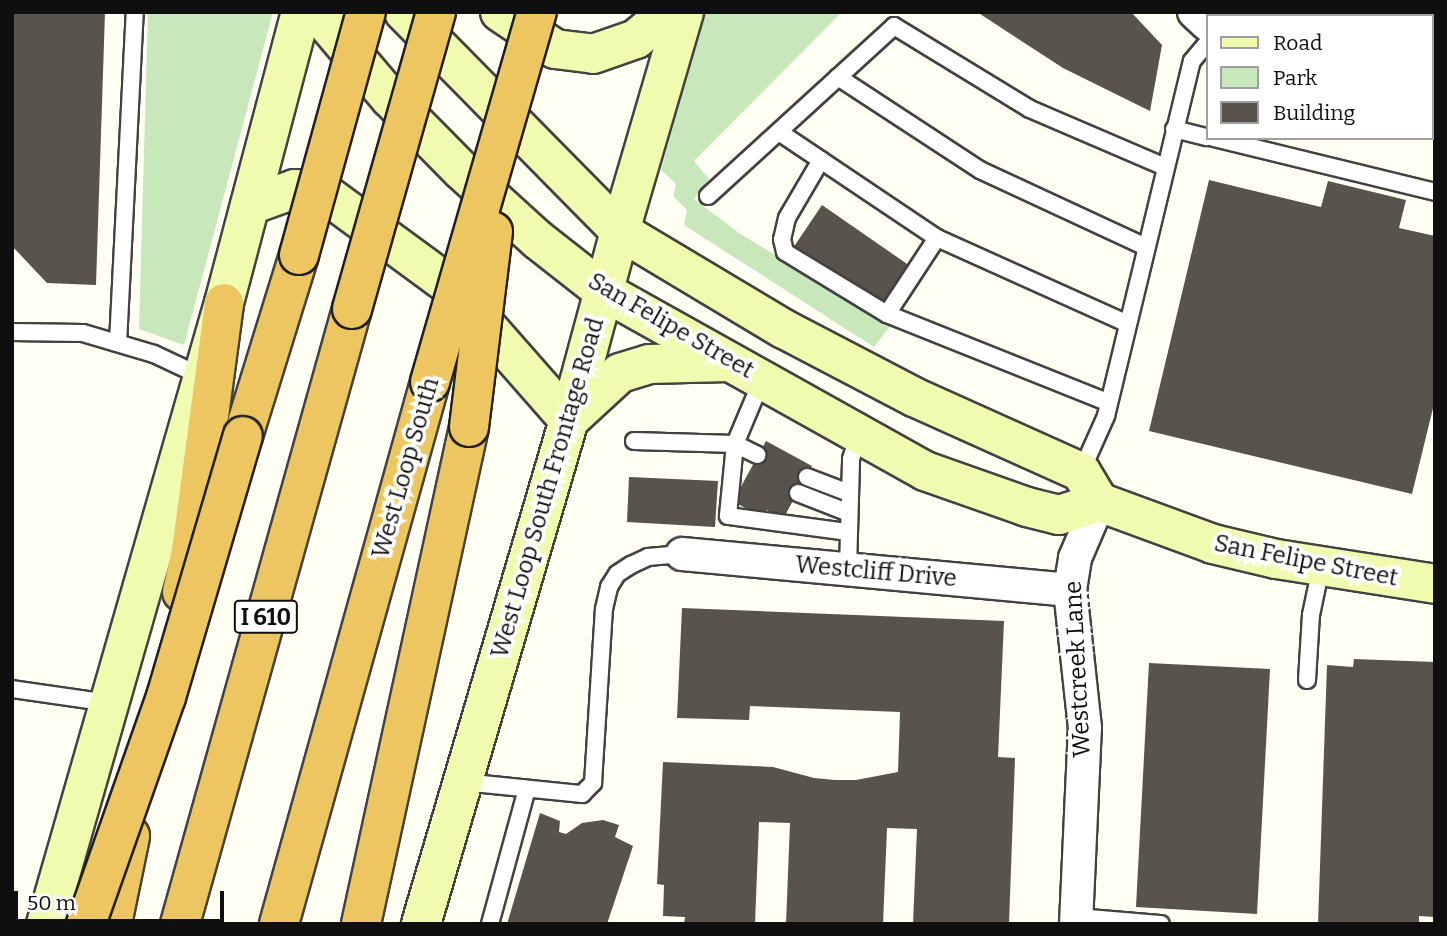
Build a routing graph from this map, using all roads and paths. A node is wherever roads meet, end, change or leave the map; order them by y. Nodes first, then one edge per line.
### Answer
1 (135, 12) edge
2 (301, 12) edge
3 (317, 12) edge
4 (366, 12) edge
5 (404, 12) edge
6 (436, 12) edge
7 (500, 12) edge
8 (537, 12) edge
9 (668, 12) edge
10 (684, 12) edge
11 (1206, 44) edge
12 (838, 78) junction
13 (508, 111) junction
14 (1174, 129) junction
15 (779, 132) junction
16 (1206, 136) edge
17 (1222, 140) edge
18 (821, 160) junction
19 (1165, 167) junction
20 (1435, 192) edge
21 (709, 196) dead end
22 (250, 205) junction
23 (620, 231) junction
24 (937, 238) junction
25 (1146, 247) junction
26 (603, 291) junction
27 (224, 303) junction
28 (887, 314) junction
29 (1128, 324) junction
30 (12, 332) edge
31 (118, 343) junction
32 (746, 371) junction
33 (203, 377) junction
34 (1109, 403) junction
35 (569, 421) junction
36 (859, 434) junction
37 (634, 441) dead end
38 (735, 444) junction
39 (758, 455) dead end
40 (807, 477) dead end
41 (1090, 487) junction
42 (798, 493) dead end
43 (849, 494) junction
44 (849, 513) junction
45 (848, 532) junction
46 (682, 554) joint
47 (1435, 563) edge
48 (1321, 567) junction
49 (848, 569) junction
50 (1393, 579) junction
51 (1435, 584) edge
52 (1070, 590) junction
53 (1307, 680) dead end
54 (12, 689) edge
55 (109, 703) junction
56 (463, 782) junction
57 (527, 789) junction
58 (1076, 921) edge
59 (46, 924) edge
60 (86, 924) edge
61 (112, 924) edge
62 (180, 924) edge
63 (279, 924) edge
64 (361, 924) edge
65 (421, 924) edge
66 (490, 924) edge
67 (1161, 924) edge

1 - 31 lane
2 - 22 main road
3 - 26 main road, San Felipe Street
4 - 60 highway, bridge
5 - 23 main road, San Felipe Street
6 - 62 highway, I 610, bridge
7 - 9 main road
8 - 13 highway, West Loop South, bridge
10 - 23 main road, West Loop South Frontage Road
11 - 14 lane
12 - 15 lane
12 - 19 lane
12 - 25 lane
13 - 63 highway, West Loop South, bridge
13 - 64 highway, bridge
14 - 16 lane
14 - 19 lane
15 - 18 lane
15 - 21 lane
17 - 20 lane
18 - 24 lane
18 - 28 lane
19 - 25 lane
22 - 27 main road
22 - 35 main road
23 - 26 main road, West Loop South Frontage Road
23 - 41 main road, San Felipe Street
24 - 28 lane
24 - 29 lane
25 - 29 lane
26 - 32 main road, San Felipe Street
26 - 35 main road, West Loop South Frontage Road
27 - 33 main road
27 - 61 highway
28 - 34 lane
29 - 34 lane
30 - 31 lane
31 - 33 lane
32 - 35 main road
32 - 36 main road, San Felipe Street
32 - 38 lane
33 - 55 main road
34 - 41 lane
35 - 56 main road, West Loop South Frontage Road
36 - 41 main road, San Felipe Street
36 - 43 lane
37 - 38 lane
38 - 39 lane
38 - 45 lane
40 - 43 lane
41 - 48 main road, San Felipe Street
41 - 52 street, Westcreek Lane
42 - 44 lane
43 - 44 lane
44 - 45 lane
45 - 49 lane
46 - 49 street, Westcliff Drive
46 - 57 lane
47 - 50 main road
48 - 50 main road, San Felipe Street
48 - 53 lane
49 - 52 street, Westcliff Drive
50 - 51 main road, San Felipe Street
52 - 58 street, Westcreek Lane
54 - 55 lane
55 - 59 main road
56 - 57 lane
56 - 65 main road, West Loop South Frontage Road
57 - 66 lane
58 - 67 lane

